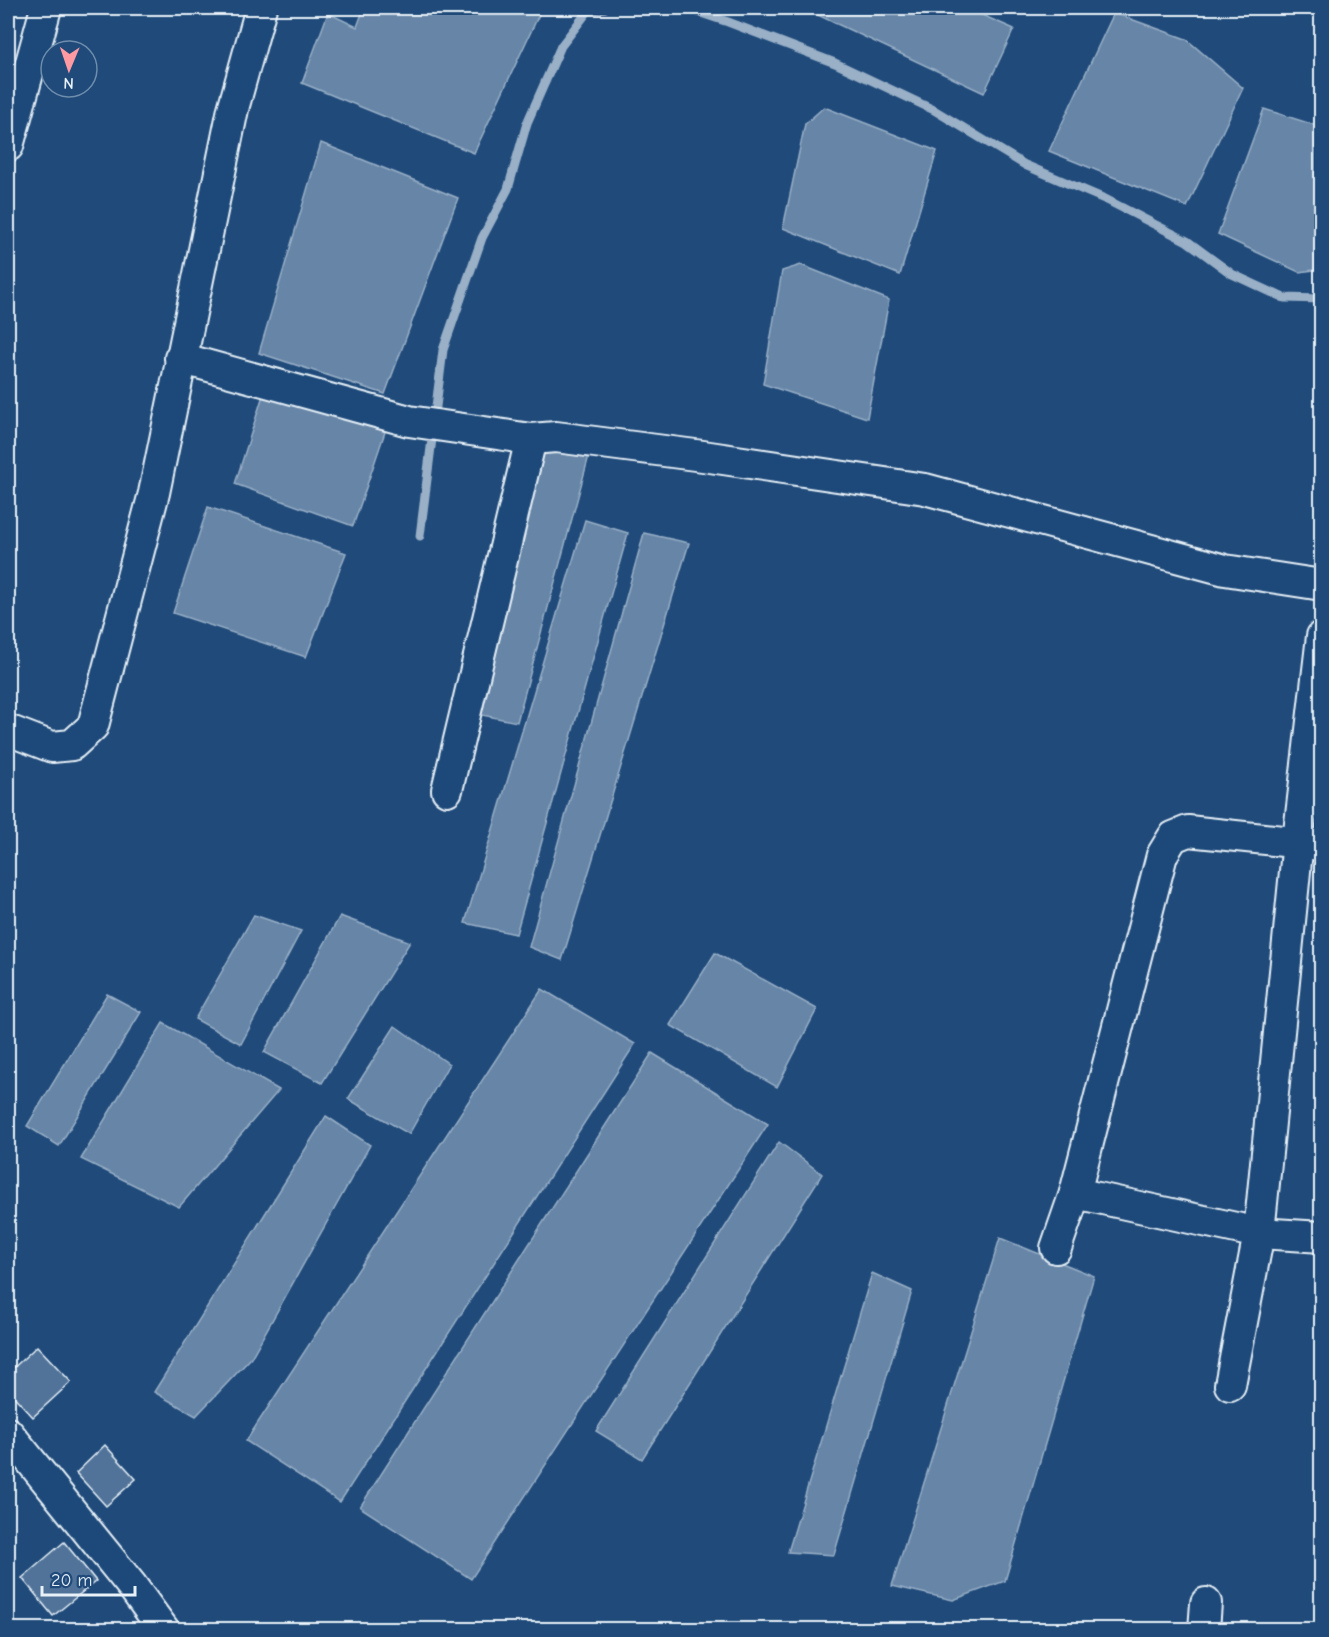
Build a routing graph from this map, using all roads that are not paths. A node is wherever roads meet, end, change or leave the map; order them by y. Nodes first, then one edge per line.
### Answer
1 (46, 8) edge
2 (261, 8) edge
3 (8, 146) edge
4 (180, 358) junction
5 (531, 439) junction
6 (1322, 585) edge
7 (1322, 636) edge
8 (8, 729) edge
9 (447, 790) dead end
10 (1310, 843) edge
11 (1075, 1193) junction
12 (1259, 1233) junction
13 (1322, 1237) edge
14 (1056, 1248) dead end
15 (1230, 1385) dead end
16 (8, 1432) edge
17 (164, 1629) edge

1 - 3 street
2 - 4 street
4 - 5 street
4 - 8 street
5 - 6 street
5 - 9 street
7 - 10 street
10 - 11 street
10 - 12 street
11 - 12 street
11 - 14 street
12 - 13 street
12 - 15 street
16 - 17 street

